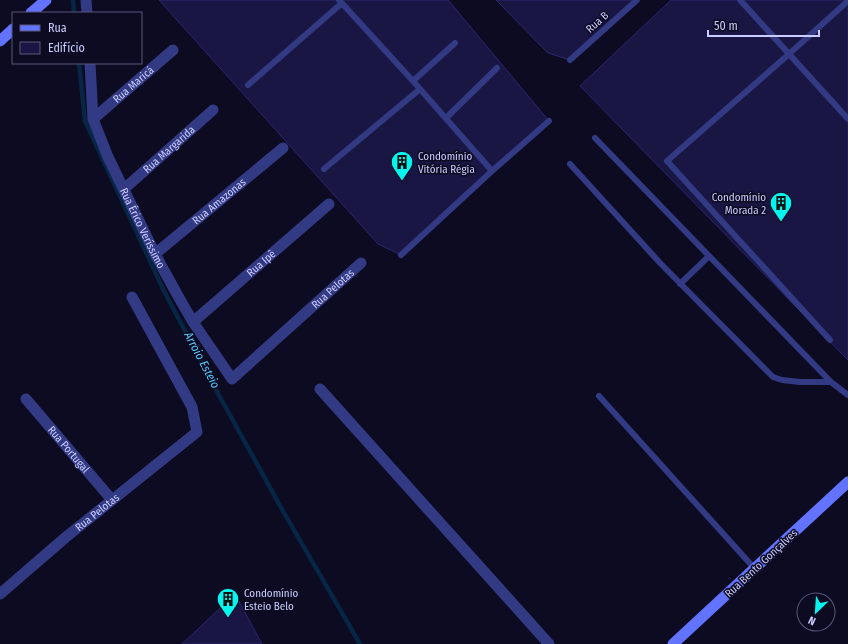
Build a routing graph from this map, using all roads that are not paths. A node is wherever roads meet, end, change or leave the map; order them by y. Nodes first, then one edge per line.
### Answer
1 (46, 0) edge
2 (86, 0) edge
3 (637, 0) edge
4 (740, 0) edge
5 (848, 1) edge
6 (340, 2) edge
7 (33, 12) edge
8 (86, 12) edge
9 (12, 30) edge
10 (0, 41) edge
11 (455, 43) dead end
12 (173, 50) dead end
13 (789, 54) junction
14 (570, 60) dead end
15 (90, 64) edge
16 (497, 68) dead end
17 (413, 81) junction
18 (248, 85) dead end
19 (420, 89) junction
20 (213, 110) dead end
21 (446, 118) junction
22 (94, 119) junction
23 (848, 119) edge
24 (549, 121) dead end
25 (594, 138) dead end
26 (283, 148) dead end
27 (570, 164) dead end
28 (324, 169) dead end
29 (492, 171) junction
30 (124, 189) junction
31 (329, 204) dead end
32 (155, 254) junction
33 (401, 255) dead end
34 (709, 256) junction
35 (361, 263) dead end
36 (680, 284) junction
37 (132, 297) dead end
38 (193, 322) junction
39 (830, 340) dead end
40 (232, 378) joint
41 (831, 382) junction
42 (320, 389) dead end
43 (848, 394) edge
44 (599, 396) dead end
45 (26, 399) dead end
46 (848, 482) edge
47 (112, 500) junction
48 (755, 568) junction
49 (0, 594) edge
50 (549, 644) edge
51 (673, 644) edge

1 - 7 main road
2 - 8 street
3 - 14 lane, Rua B
4 - 13 lane
5 - 13 lane
6 - 17 lane
6 - 18 lane
9 - 10 main road
11 - 17 lane
12 - 22 street, Rua Maricá
13 - 23 lane
13 - 39 lane
15 - 22 street, Rua Érico Veríssimo
16 - 21 lane
17 - 19 lane
19 - 21 lane
19 - 28 lane
20 - 30 street, Rua Margarida
21 - 29 lane
22 - 30 street, Rua Érico Veríssimo
24 - 29 lane
25 - 34 lane
26 - 32 street, Rua Amazonas
27 - 36 lane
29 - 33 lane
30 - 32 street, Rua Érico Veríssimo
31 - 38 street, Rua Ipê
32 - 38 street, Rua Érico Veríssimo
34 - 36 lane
34 - 41 lane
35 - 40 street, Rua Pelotas
36 - 41 lane
37 - 47 street, Rua Pelotas
38 - 40 street, Rua Érico Veríssimo
41 - 43 lane
42 - 50 street
44 - 48 lane
45 - 47 street, Rua Portugal
46 - 48 main road, Rua Bento Gonçalves
47 - 49 street, Rua Pelotas
48 - 51 main road, Rua Bento Gonçalves

